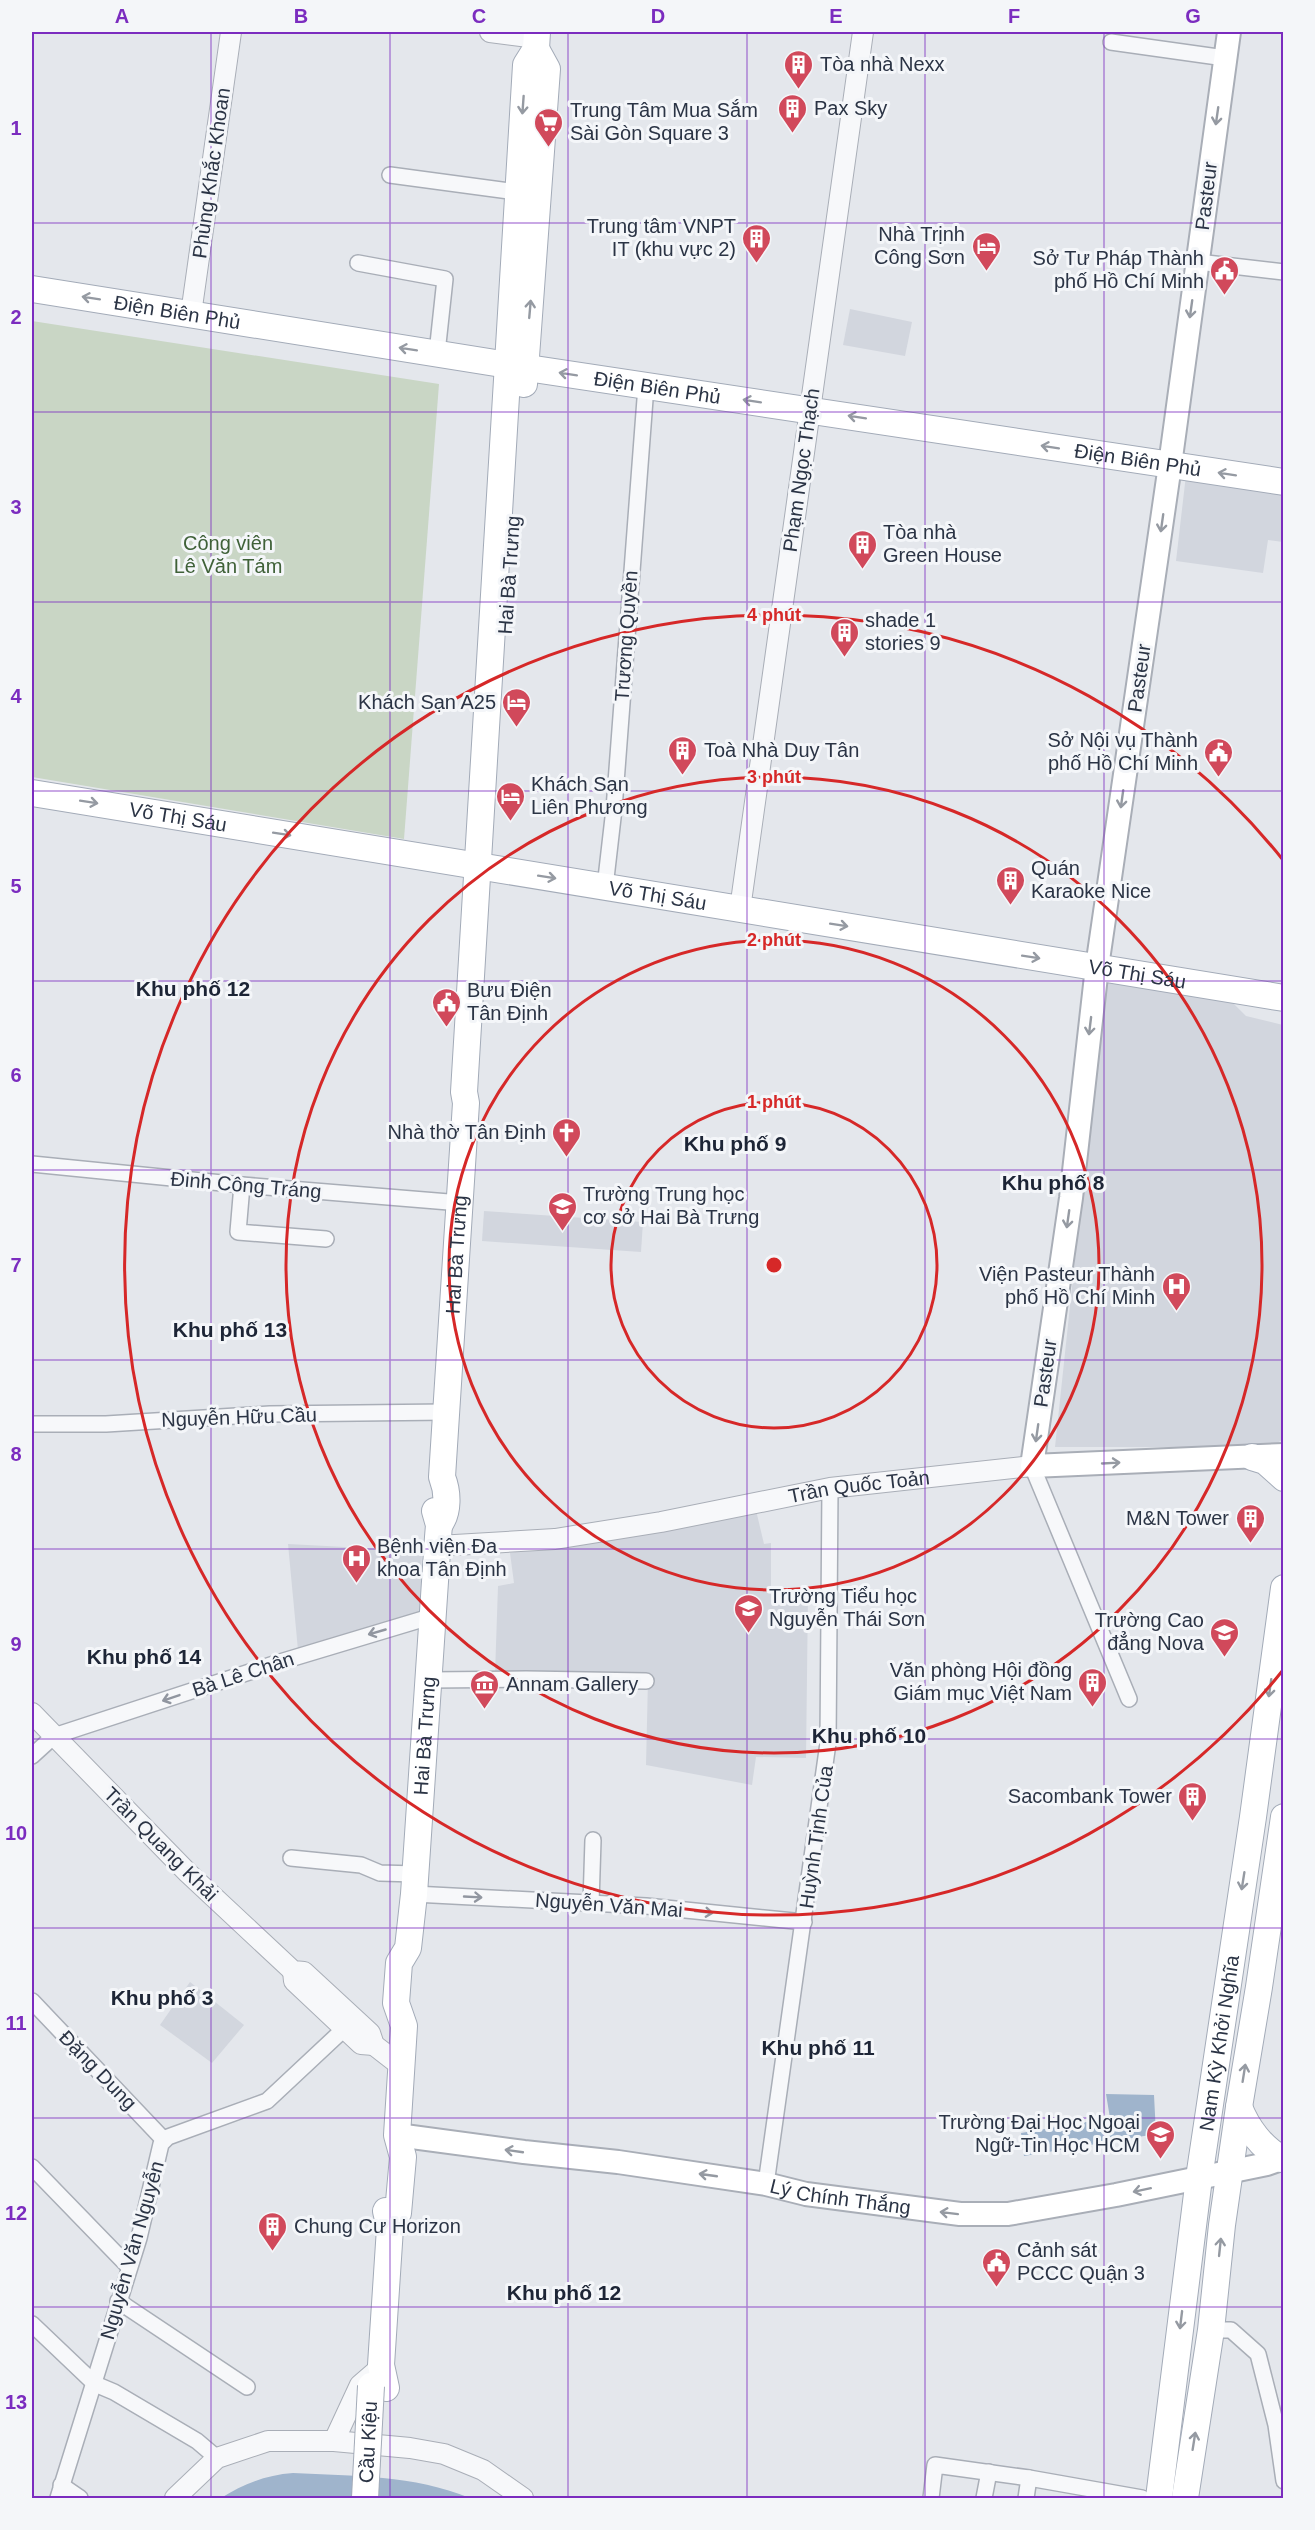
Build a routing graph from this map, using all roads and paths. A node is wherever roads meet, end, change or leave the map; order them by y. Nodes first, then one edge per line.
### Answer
1 (231, 32) edge
2 (490, 32) edge
3 (861, 32) edge
4 (1229, 32) edge
5 (1111, 42) dead end
6 (537, 50) edge
7 (1225, 58) junction
8 (390, 175) dead end
9 (517, 192) junction
10 (1198, 262) junction
11 (358, 263) dead end
12 (1284, 272) edge
13 (32, 289) edge
14 (191, 314) junction
15 (437, 353) junction
16 (516, 366) junction
17 (646, 386) junction
18 (810, 410) junction
19 (1170, 465) junction
20 (1284, 482) edge
21 (32, 793) edge
22 (484, 867) junction
23 (605, 887) junction
24 (740, 909) junction
25 (1097, 968) junction
26 (1234, 990) junction
27 (1284, 998) edge
28 (1284, 1016) edge
29 (32, 1164) edge
30 (242, 1185) junction
31 (461, 1203) junction
32 (326, 1239) dead end
33 (447, 1412) junction
34 (32, 1424) edge
35 (1284, 1455) edge
36 (1252, 1457) junction
37 (1032, 1467) junction
38 (1284, 1478) edge
39 (830, 1488) junction
40 (438, 1536) junction
41 (1284, 1588) edge
42 (433, 1616) junction
43 (430, 1680) junction
44 (646, 1682) dead end
45 (1128, 1699) dead end
46 (32, 1713) edge
47 (54, 1736) junction
48 (32, 1756) edge
49 (1284, 1816) edge
50 (594, 1840) dead end
51 (291, 1858) dead end
52 (415, 1884) junction
53 (591, 1903) junction
54 (804, 1922) junction
55 (293, 1971) junction
56 (32, 2001) edge
57 (344, 2029) junction
58 (374, 2045) junction
59 (401, 2066) junction
60 (1239, 2107) junction
61 (397, 2134) junction
62 (164, 2140) junction
63 (1283, 2159) edge
64 (32, 2168) edge
65 (1230, 2172) junction
66 (1199, 2178) junction
67 (766, 2184) junction
68 (129, 2268) junction
69 (118, 2301) junction
70 (32, 2324) edge
71 (1211, 2330) junction
72 (380, 2376) junction
73 (95, 2384) junction
74 (247, 2387) dead end
75 (334, 2441) junction
76 (217, 2458) junction
77 (989, 2472) junction
78 (1029, 2478) junction
79 (1284, 2481) edge
80 (60, 2492) edge
81 (1096, 2495) edge
82 (80, 2499) edge
83 (175, 2499) edge
84 (365, 2499) edge
85 (380, 2499) edge
86 (522, 2499) edge
87 (930, 2499) edge
88 (984, 2499) edge
89 (1026, 2499) edge
90 (1142, 2499) edge
91 (1159, 2499) edge
92 (1185, 2499) edge

1 - 14 street, Phùng Khắc Khoan
2 - 6 street
3 - 18 street, Phạm Ngọc Thạch
4 - 7 main road, Pasteur
5 - 7 street
6 -> 9 main road, Hai Bà Trưng
16 -> 6 main road, Hai Bà Trưng
7 -> 10 main road, Pasteur
8 - 9 street
9 - 16 main road, Hai Bà Trưng
10 - 12 street
10 -> 19 main road, Pasteur
11 - 15 street
14 -> 13 main road, Điện Biên Phủ
15 -> 14 main road, Điện Biên Phủ
15 - 16 main road, Điện Biên Phủ
17 -> 16 main road, Điện Biên Phủ
16 - 22 main road, Hai Bà Trưng
18 -> 17 main road, Điện Biên Phủ
17 - 23 street, Trương Quyền
19 -> 18 main road, Điện Biên Phủ
18 - 24 street, Phạm Ngọc Thạch
20 -> 19 main road, Điện Biên Phủ
19 -> 25 main road, Pasteur
21 -> 22 main road, Võ Thị Sáu
22 -> 23 main road, Võ Thị Sáu
22 - 31 main road, Hai Bà Trưng
23 - 24 main road, Võ Thị Sáu
24 -> 25 main road, Võ Thị Sáu
25 - 26 main road, Võ Thị Sáu
25 -> 37 main road, Pasteur
26 - 27 main road, Võ Thị Sáu
26 - 28 main road
29 - 30 street, Ðinh Công Tráng
30 - 31 street, Ðinh Công Tráng
30 - 32 street
31 - 33 main road, Hai Bà Trưng
33 - 34 street, Nguyễn Hữu Cầu
33 - 40 main road, Hai Bà Trưng
35 - 36 main road, Trần Quốc Toản
37 -> 36 main road, Trần Quốc Toản
36 - 38 main road
37 - 39 street, Trần Quốc Toản
37 - 45 street
39 - 40 street, Trần Quốc Toản
39 - 54 street, Huỳnh Tịnh Của
40 - 42 main road, Hai Bà Trưng
41 -> 66 main road, Nam Kỳ Khởi Nghĩa
42 - 43 main road, Hai Bà Trưng
42 -> 47 street, Bà Lê Chân
43 - 44 street
43 - 52 main road, Hai Bà Trưng
46 - 47 street, Trần Quang Khải
47 - 48 street
47 - 55 street, Trần Quang Khải
60 -> 49 main road, Nam Kỳ Khởi Nghĩa
50 - 53 street
51 - 52 street, Nguyễn Văn Mai
52 -> 53 street, Nguyễn Văn Mai
52 - 59 main road, Hai Bà Trưng
53 -> 54 street, Nguyễn Văn Mai
54 - 67 street, Huỳnh Tịnh Của
55 - 57 street, Trần Quang Khải
55 - 58 street, Trần Quang Khải
56 - 62 street, Đặng Dung
57 - 58 street, Trần Quang Khải
57 - 62 street, Nguyễn Văn Nguyễn
58 - 59 street, Trần Quang Khải
59 - 61 main road, Hai Bà Trưng
60 - 63 main road
60 - 65 main road, Nam Kỳ Khởi Nghĩa
67 -> 61 main road, Lý Chính Thắng
61 - 72 main road, Hai Bà Trưng
62 - 68 street, Nguyễn Văn Nguyễn
63 - 65 main road, Lý Chính Thắng
64 - 68 street
65 - 66 main road, Lý Chính Thắng
71 -> 65 main road, Nam Kỳ Khởi Nghĩa
66 -> 67 main road, Lý Chính Thắng
66 -> 91 main road, Nam Kỳ Khởi Nghĩa
68 - 69 street, Nguyễn Văn Nguyễn
69 - 73 street, Nguyễn Văn Nguyễn
69 - 74 street
70 - 73 street
71 - 79 street
92 -> 71 main road, Nam Kỳ Khởi Nghĩa
72 - 75 street
72 - 84 main road, Cầu Kiệu, bridge
72 - 85 main road, Cầu Kiệu
73 - 76 street
73 - 80 street, Nguyễn Văn Nguyễn
75 - 76 street
75 - 86 street
76 - 83 street
77 - 78 street
77 - 87 street
77 - 88 street
78 - 81 street
78 - 89 street
80 - 82 street
81 - 90 street

